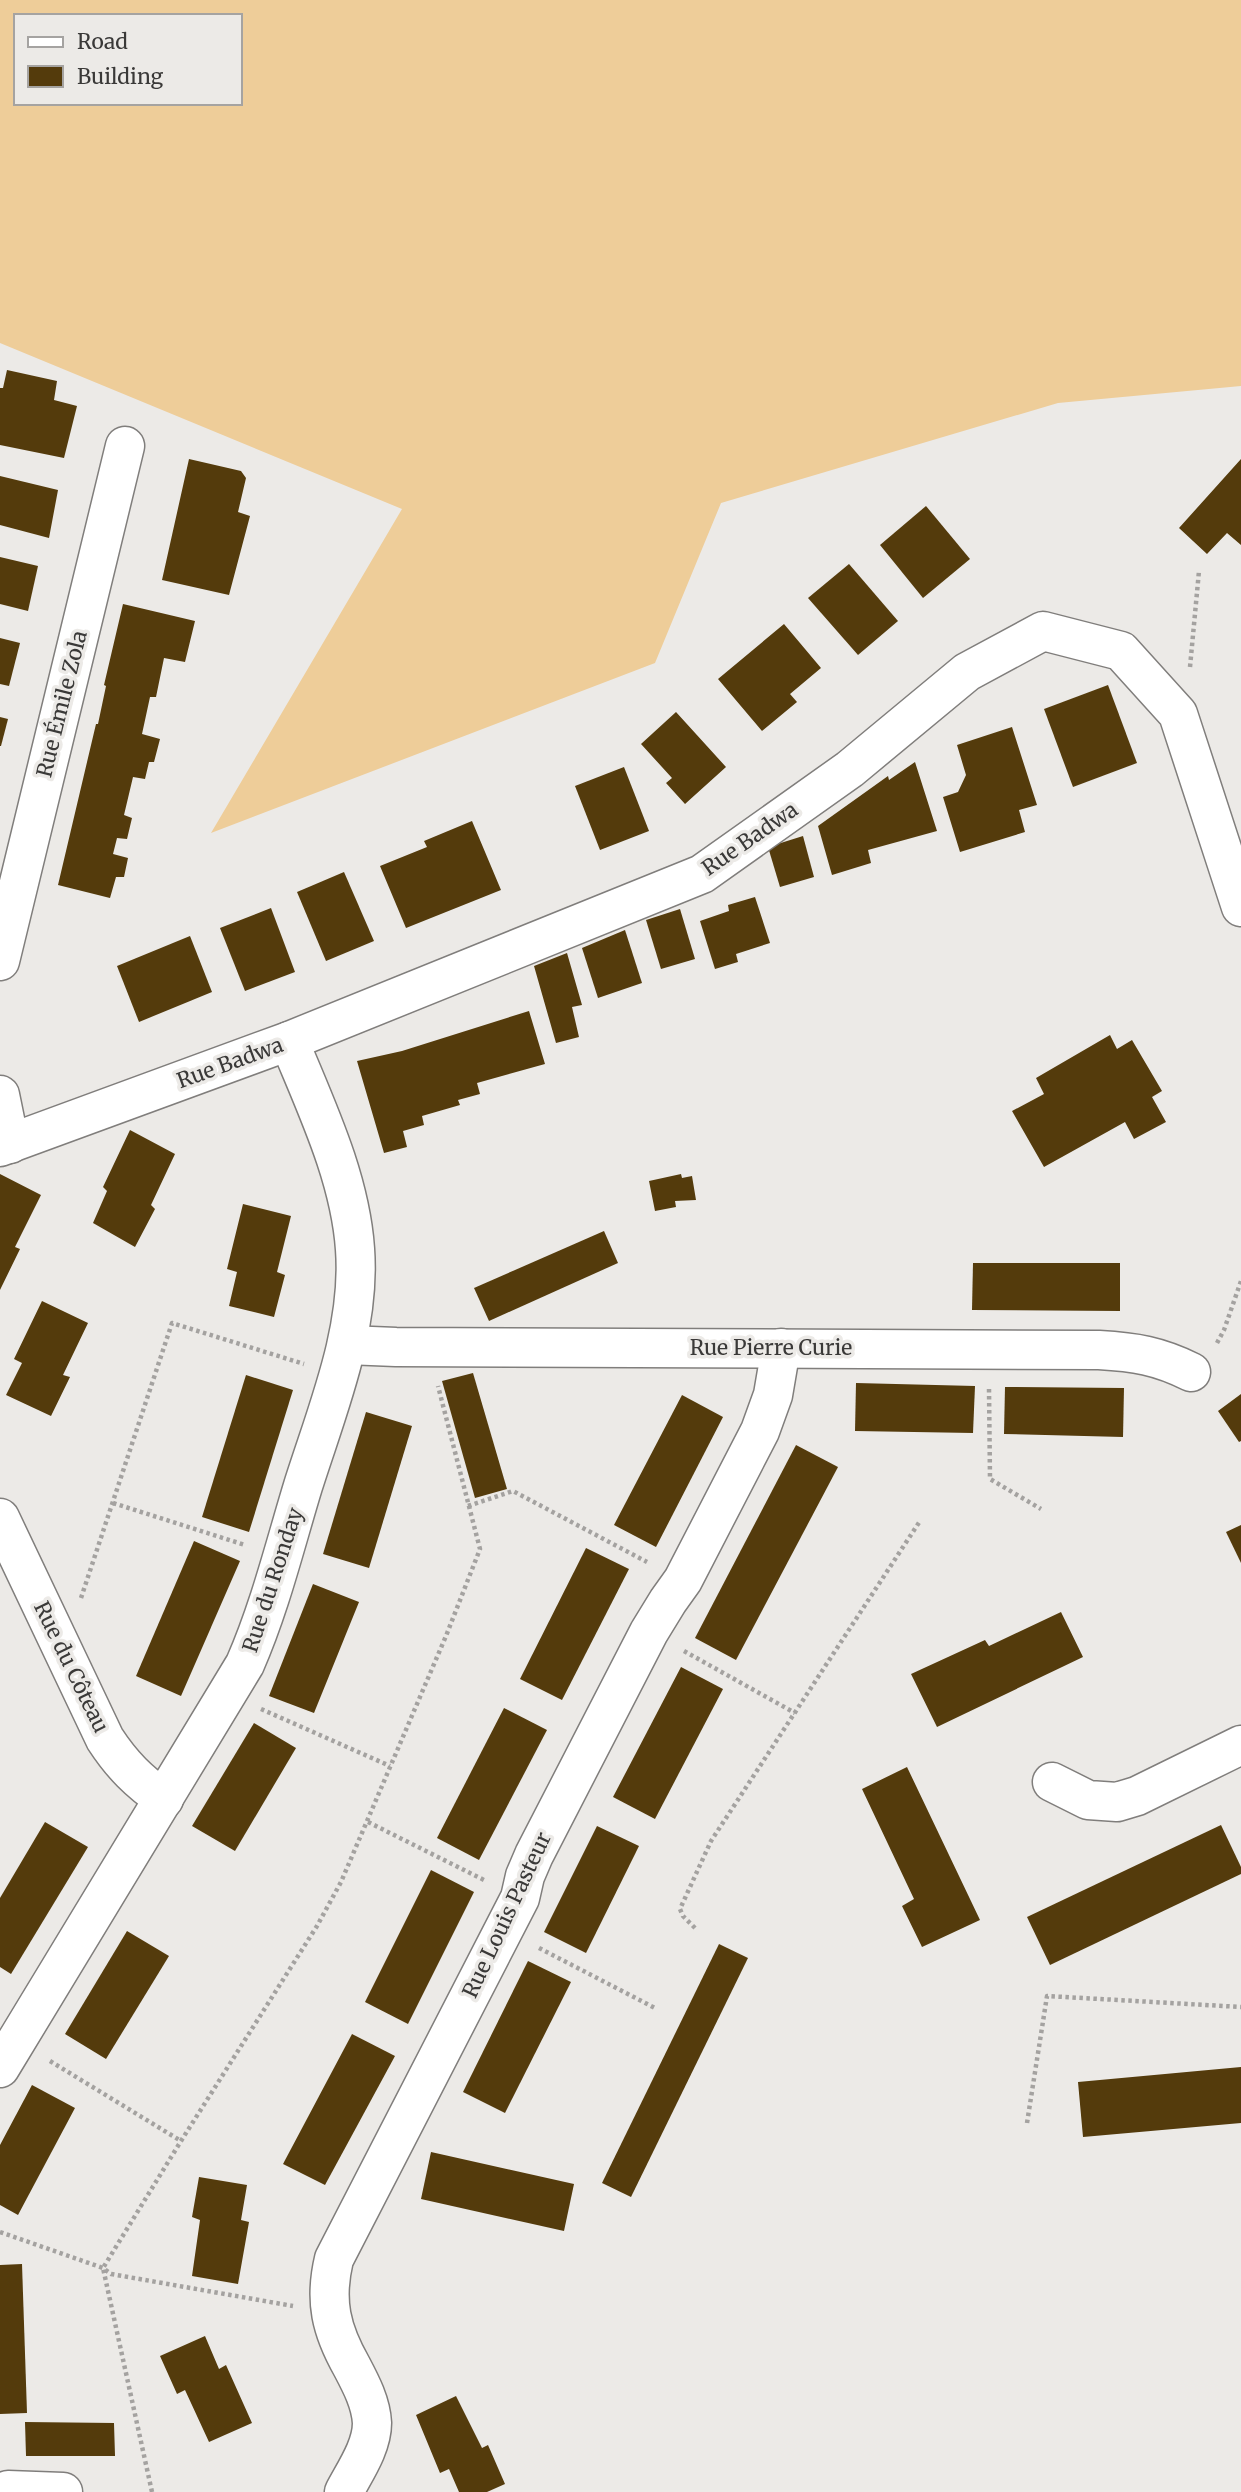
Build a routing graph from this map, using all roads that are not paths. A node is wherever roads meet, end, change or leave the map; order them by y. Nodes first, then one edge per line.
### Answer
1 (125, 446) dead end
2 (1241, 906) edge
3 (0, 961) edge
4 (289, 1041) junction
5 (0, 1095) edge
6 (5, 1146) edge
7 (781, 1348) junction
8 (342, 1359) junction
9 (1191, 1372) road end
10 (0, 1518) edge
11 (1241, 1745) edge
12 (1052, 1782) dead end
13 (164, 1799) junction
14 (8, 2054) edge
15 (4, 2489) edge
16 (63, 2492) edge
17 (344, 2492) edge

1 - 3 street, Rue Émile Zola
2 - 4 street, Rue Badwa
4 - 6 street, Rue Badwa
4 - 8 street, Rue du Ronday
5 - 6 street
7 - 8 street, Rue Pierre Curie
7 - 9 street, Rue Pierre Curie
7 - 17 street, Rue Louis Pasteur
8 - 13 street, Rue du Ronday
10 - 13 street, Rue du Côteau
11 - 12 street
13 - 14 street, Rue du Ronday
15 - 16 street

